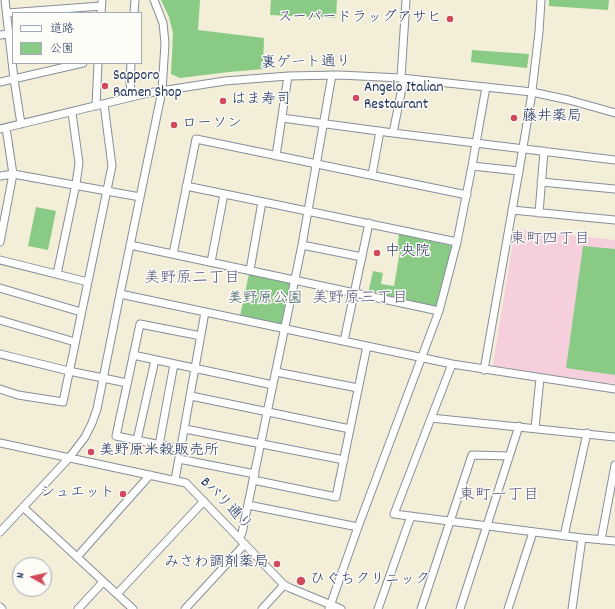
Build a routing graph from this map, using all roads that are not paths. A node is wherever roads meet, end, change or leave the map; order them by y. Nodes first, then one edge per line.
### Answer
1 (5, 0) edge
2 (68, 0) edge
3 (135, 0) edge
4 (154, 0) edge
5 (406, 0) edge
6 (541, 0) edge
7 (101, 6) edge
8 (69, 8) junction
9 (19, 12) edge
10 (134, 12) edge
11 (7, 13) junction
12 (12, 13) edge
13 (9, 34) junction
14 (0, 35) edge
15 (12, 60) edge
16 (12, 64) edge
17 (78, 64) edge
18 (98, 64) edge
19 (131, 64) edge
20 (332, 75) junction
21 (288, 76) junction
22 (14, 78) junction
23 (402, 78) junction
24 (0, 82) edge
25 (486, 87) junction
26 (162, 91) junction
27 (532, 92) junction
28 (132, 97) junction
29 (104, 104) junction
30 (96, 106) junction
31 (72, 113) junction
32 (615, 113) edge
33 (282, 118) junction
34 (21, 124) junction
35 (324, 124) junction
36 (3, 128) edge
37 (380, 132) junction
38 (393, 133) junction
39 (476, 144) junction
40 (523, 149) junction
41 (544, 151) junction
42 (276, 156) junction
43 (615, 160) edge
44 (317, 163) junction
45 (472, 166) junction
46 (519, 171) junction
47 (13, 174) junction
48 (372, 175) junction
49 (0, 176) edge
50 (541, 182) junction
51 (76, 184) junction
52 (186, 186) junction
53 (615, 189) edge
54 (107, 190) junction
55 (224, 194) junction
56 (467, 194) junction
57 (140, 197) junction
58 (262, 202) junction
59 (512, 210) junction
60 (309, 212) junction
61 (539, 213) junction
62 (2, 220) edge
63 (615, 220) edge
64 (369, 223) junction
65 (0, 242) edge
66 (457, 242) junction
67 (130, 245) junction
68 (302, 246) junction
69 (173, 254) junction
70 (362, 257) junction
71 (0, 260) edge
72 (212, 262) junction
73 (250, 270) junction
74 (57, 274) junction
75 (295, 280) junction
76 (88, 282) junction
77 (0, 288) edge
78 (120, 294) junction
79 (355, 294) junction
80 (439, 311) junction
81 (81, 312) junction
82 (205, 312) junction
83 (0, 320) edge
84 (285, 328) junction
85 (201, 336) junction
86 (344, 341) junction
87 (75, 342) junction
88 (367, 346) junction
89 (0, 354) edge
90 (133, 355) junction
91 (422, 357) junction
92 (155, 360) junction
93 (174, 364) junction
94 (452, 364) junction
95 (196, 368) junction
96 (484, 370) junction
97 (69, 371) junction
98 (276, 372) junction
99 (103, 378) junction
100 (540, 378) junction
101 (127, 383) junction
102 (273, 385) junction
103 (358, 388) junction
104 (0, 389) edge
105 (615, 389) edge
106 (191, 396) junction
107 (268, 411) junction
108 (431, 418) junction
109 (519, 426) junction
110 (535, 428) junction
111 (184, 429) junction
112 (350, 429) junction
113 (587, 433) junction
114 (615, 437) edge
115 (137, 440) junction
116 (0, 443) edge
117 (261, 443) junction
118 (159, 445) junction
119 (181, 450) junction
120 (509, 456) junction
121 (69, 458) junction
122 (179, 459) junction
123 (344, 460) junction
124 (615, 465) edge
125 (150, 475) junction
126 (254, 477) junction
127 (175, 480) junction
128 (204, 501) junction
129 (248, 505) junction
130 (23, 507) junction
131 (411, 516) junction
132 (450, 522) junction
133 (487, 526) junction
134 (358, 528) junction
135 (0, 532) edge
136 (533, 532) junction
137 (564, 536) junction
138 (239, 538) junction
139 (582, 538) junction
140 (601, 540) junction
141 (615, 541) edge
142 (245, 544) junction
143 (76, 557) junction
144 (103, 582) junction
145 (284, 585) junction
146 (117, 594) junction
147 (330, 607) edge
148 (78, 609) edge
149 (134, 609) edge
150 (185, 609) edge
151 (262, 609) edge
152 (342, 609) edge
153 (378, 609) edge
154 (421, 609) edge
155 (460, 609) edge
156 (508, 609) edge
157 (572, 609) edge

1 - 11 street
2 - 8 street
3 - 10 street
4 - 26 street
5 - 23 street
6 - 27 street
7 - 8 street
8 - 9 street
11 - 12 street
11 - 13 street
13 - 14 street
13 - 15 street
16 - 22 street
17 - 22 street
18 - 30 street
19 - 28 street
20 - 21 street, 裏ゲート通り
20 - 23 street, 裏ゲート通り
20 - 35 street
21 - 26 street, 裏ゲート通り
21 - 33 street
22 - 24 street
22 - 34 street
23 - 25 street, 裏ゲート通り
23 - 38 street
25 - 27 street, 裏ゲート通り
25 - 39 street
26 - 28 street, 裏ゲート通り
26 - 57 street
27 - 32 street, 裏ゲート通り
27 - 40 street
28 - 29 street, 裏ゲート通り
29 - 30 street, 裏ゲート通り
29 - 54 street
30 - 31 street, 裏ゲート通り
31 - 34 street, 裏ゲート通り
31 - 51 street
33 - 35 street
33 - 42 street
34 - 36 street, 裏ゲート通り
35 - 37 street
35 - 44 street
36 - 47 street
37 - 38 street
37 - 48 street
38 - 39 street
39 - 40 street
39 - 45 street
40 - 41 street
40 - 46 street
41 - 43 street
41 - 50 street
42 - 44 street
42 - 52 street
44 - 48 street
44 - 60 street
45 - 46 street
45 - 56 street
46 - 59 street
47 - 49 street
47 - 51 street
47 - 62 street
48 - 56 street
50 - 53 street
50 - 61 street
51 - 54 street
51 - 74 street
52 - 55 street
52 - 69 street
54 - 57 street
54 - 76 street
55 - 58 street
55 - 72 street
56 - 66 street
57 - 67 street
58 - 60 street
58 - 73 street
59 - 61 street
59 - 96 street
60 - 64 street
60 - 68 street
61 - 63 street
62 - 65 street
64 - 66 street
64 - 70 street
66 - 80 street
67 - 69 street
67 - 78 street
68 - 70 street
68 - 75 street
69 - 72 street
70 - 79 street
71 - 74 street
72 - 73 street
73 - 75 street
74 - 76 street
75 - 79 street
75 - 84 street
76 - 81 street
77 - 81 street
78 - 82 street
78 - 99 street
79 - 80 street
79 - 86 street
80 - 91 street
81 - 87 street
82 - 84 street
82 - 85 street
83 - 87 street
84 - 86 street
84 - 98 street
85 - 90 street
85 - 95 street
86 - 88 street
87 - 97 street
88 - 91 street
88 - 103 street
89 - 97 street
90 - 92 street
90 - 101 street
91 - 94 street
91 - 134 street
92 - 93 street
92 - 115 street
93 - 95 street
93 - 118 street
94 - 96 street
94 - 108 street
95 - 102 street
95 - 106 street
96 - 100 street
97 - 99 street
97 - 104 street
98 - 102 street
98 - 103 street
99 - 101 street
99 - 121 street
100 - 105 street
100 - 110 street
101 - 115 street
102 - 107 street
103 - 112 street
106 - 107 street
106 - 111 street
107 - 112 street
107 - 117 street
108 - 109 street
108 - 131 street
109 - 110 street
109 - 120 street
110 - 113 street
111 - 117 street
111 - 119 street
112 - 123 street
113 - 114 street
113 - 137 street
115 - 118 street
116 - 121 street, Bバリ通り
117 - 123 street
117 - 126 street
118 - 119 street
119 - 122 street
120 - 132 street
120 - 133 street
121 - 125 street, Bバリ通り
121 - 130 street
122 - 126 street
122 - 127 street
123 - 126 street
124 - 140 street
125 - 127 street, Bバリ通り
125 - 143 street
126 - 129 street
127 - 128 street, Bバリ通り
128 - 138 street, Bバリ通り
128 - 146 street
129 - 134 street
129 - 138 street
130 - 135 street
130 - 143 street
131 - 132 street
131 - 153 street
132 - 133 street
132 - 154 street
133 - 136 street
133 - 155 street
134 - 147 street
136 - 137 street
136 - 156 street
137 - 139 street
138 - 142 street, Bバリ通り
139 - 140 street
139 - 157 street
140 - 141 street
142 - 145 street, Bバリ通り
142 - 150 street
143 - 144 street
144 - 146 street
144 - 148 street
145 - 147 street, Bバリ通り
145 - 151 street
146 - 149 street
147 - 152 street, Bバリ通り

